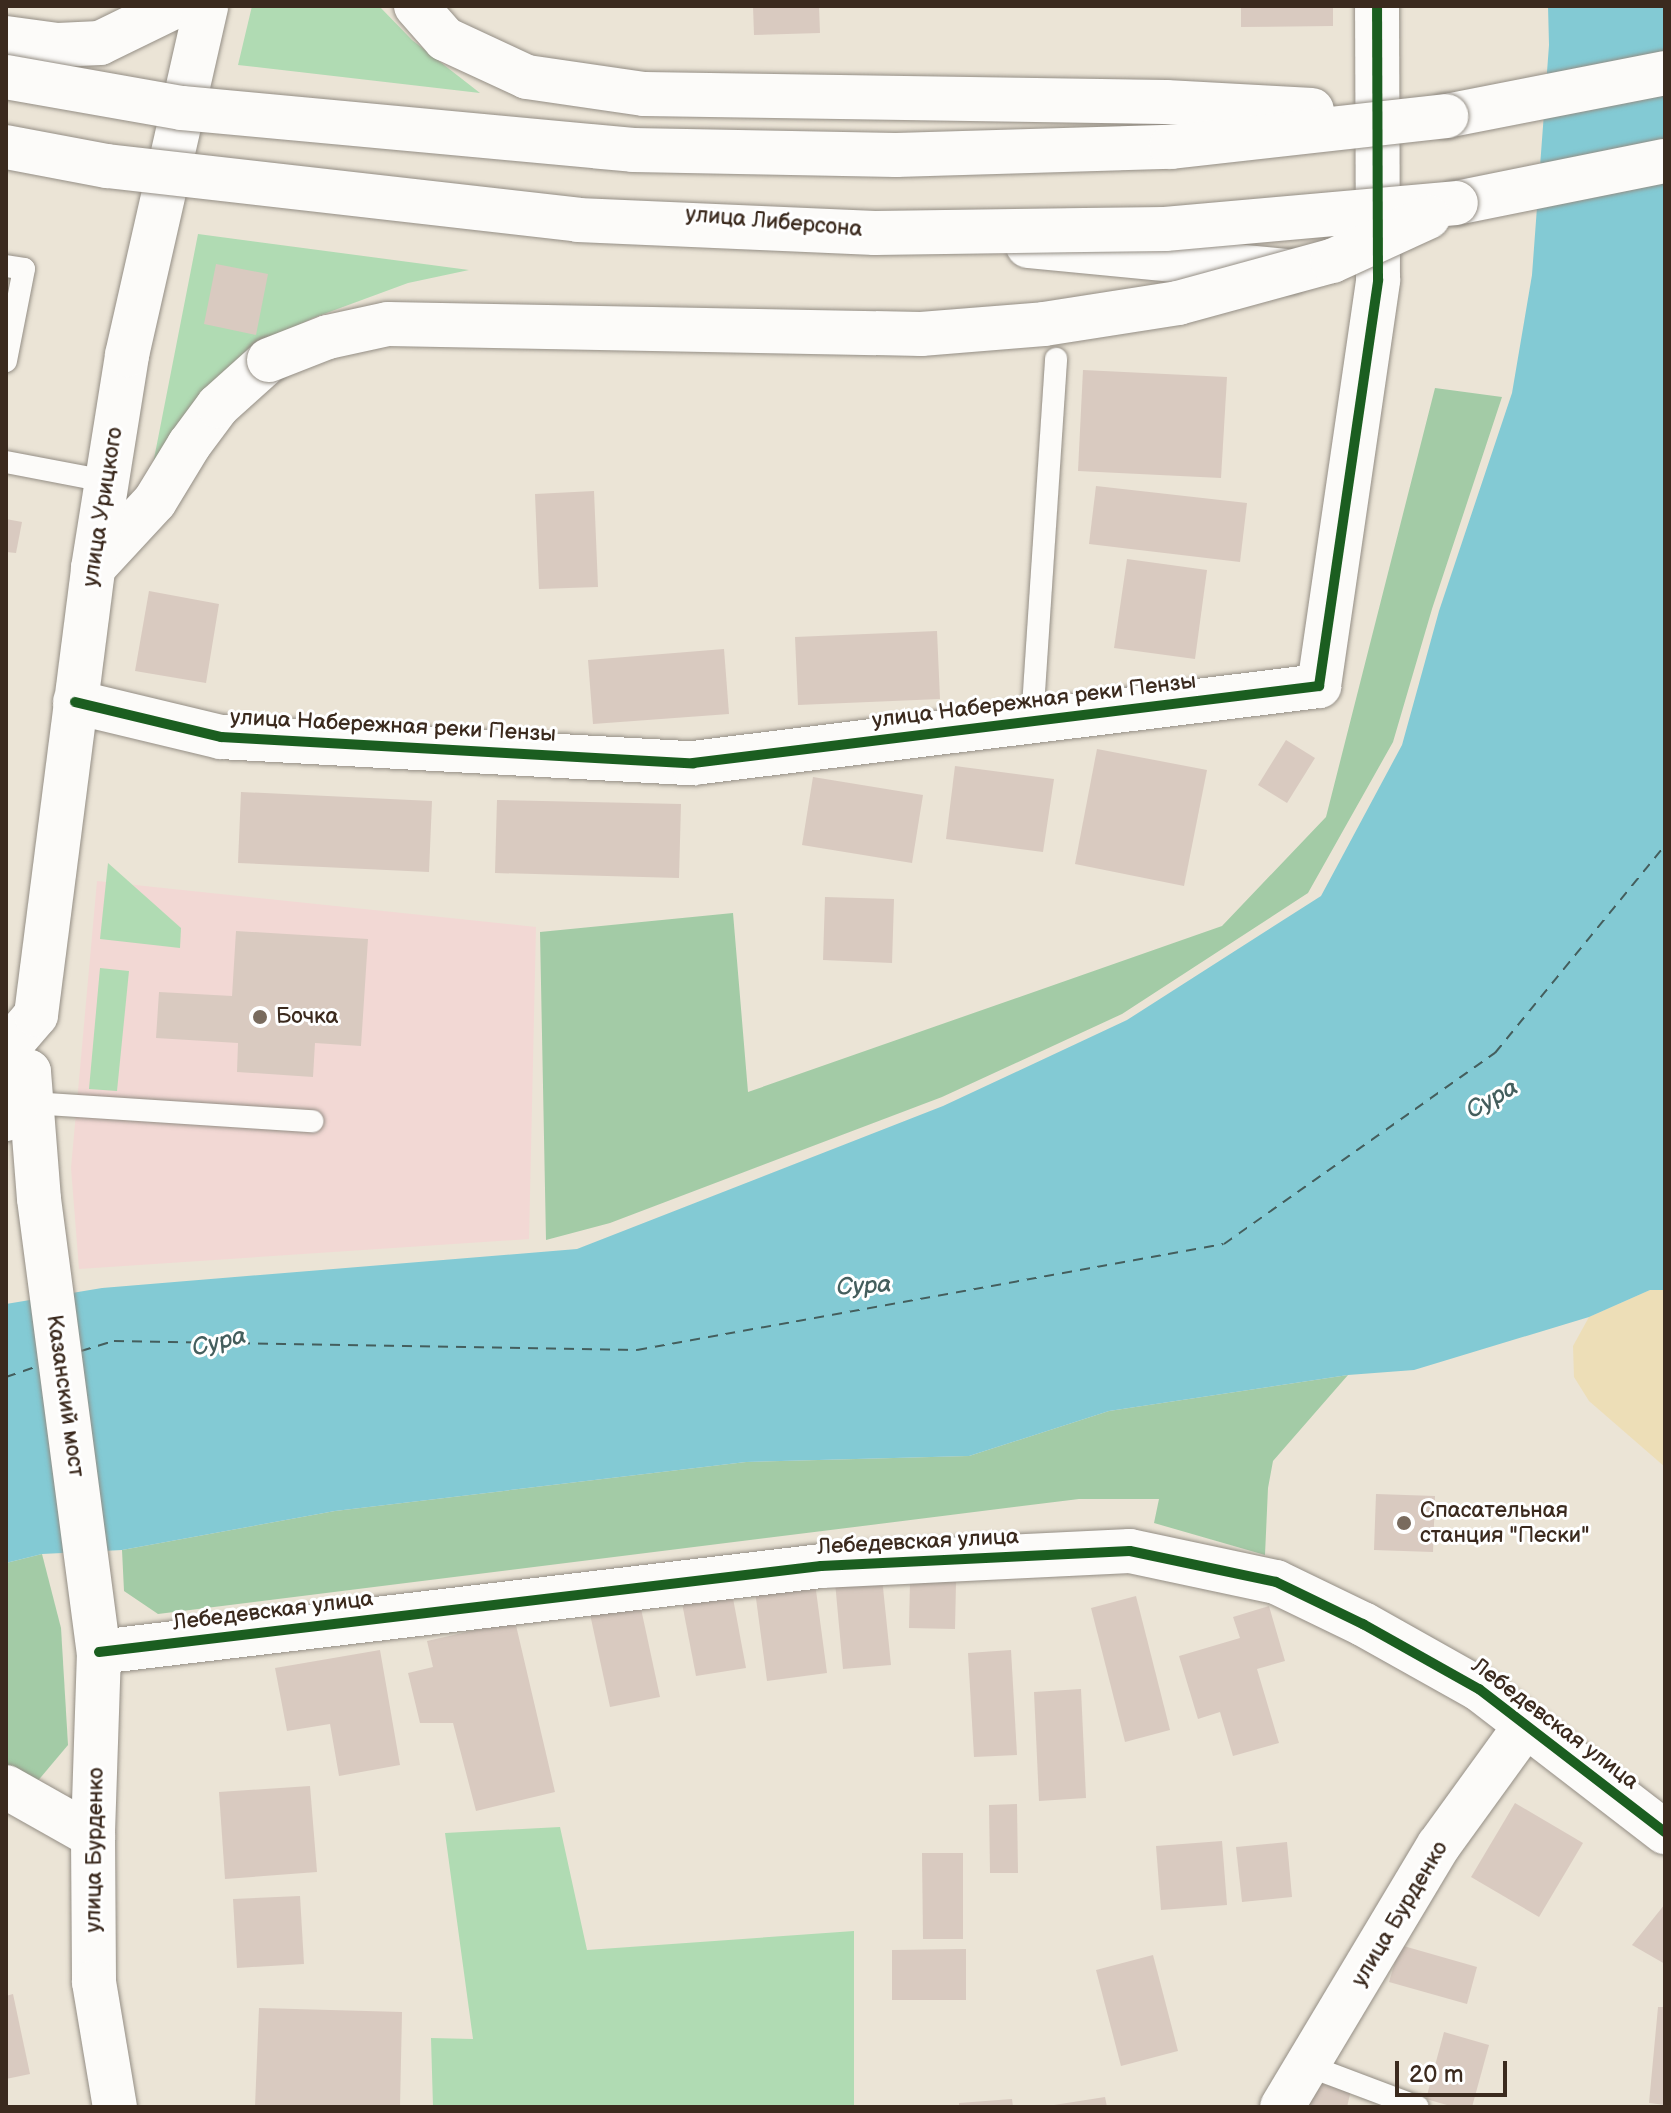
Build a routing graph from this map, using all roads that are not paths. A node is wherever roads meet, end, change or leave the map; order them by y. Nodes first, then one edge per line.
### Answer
1 (176, 6) edge
2 (206, 6) edge
3 (416, 6) edge
4 (1377, 6) edge
5 (6, 38) edge
6 (1665, 73) edge
7 (6, 77) edge
8 (1446, 116) junction
9 (6, 147) edge
10 (1665, 161) edge
11 (169, 164) junction
12 (1456, 203) junction
13 (6, 266) edge
14 (1378, 280) junction
15 (1056, 359) dead end
16 (6, 361) edge
17 (6, 462) edge
18 (106, 481) junction
19 (93, 568) junction
20 (75, 702) junction
21 (1032, 722) junction
22 (18, 1086) edge
23 (312, 1121) dead end
24 (91, 1592) joint
25 (99, 1652) junction
26 (1526, 1725) junction
27 (6, 1787) edge
28 (1665, 1832) edge
29 (93, 1836) junction
30 (1309, 2066) junction
31 (115, 2107) edge
32 (1282, 2107) edge
33 (1418, 2107) edge

1 - 5 main road
2 - 11 main road, улица Урицкого
3 - 8 main road, bridge
4 - 14 main road, улица Набережная реки Пензы
6 - 8 main road
7 - 8 main road, bridge
9 - 12 main road, bridge
10 - 12 main road
11 - 14 main road, улица Либерсона
11 - 18 main road, улица Урицкого
12 - 19 main road, bridge
13 - 16 lane
14 - 21 main road, улица Набережная реки Пензы
15 - 21 lane
17 - 18 lane
18 - 19 main road, улица Урицкого
19 - 20 main road, улица Урицкого
20 - 21 main road, улица Набережная реки Пензы
20 - 22 main road, улица Урицкого
22 - 23 lane
22 - 24 main road, Казанский мост
24 - 25 main road, улица Бурденко
25 - 26 main road, Лебедевская улица
25 - 29 main road, улица Бурденко
26 - 28 main road, Лебедевская улица
26 - 30 main road, улица Бурденко
27 - 29 main road
29 - 31 main road, улица Бурденко
30 - 32 main road, улица Бурденко
30 - 33 lane

